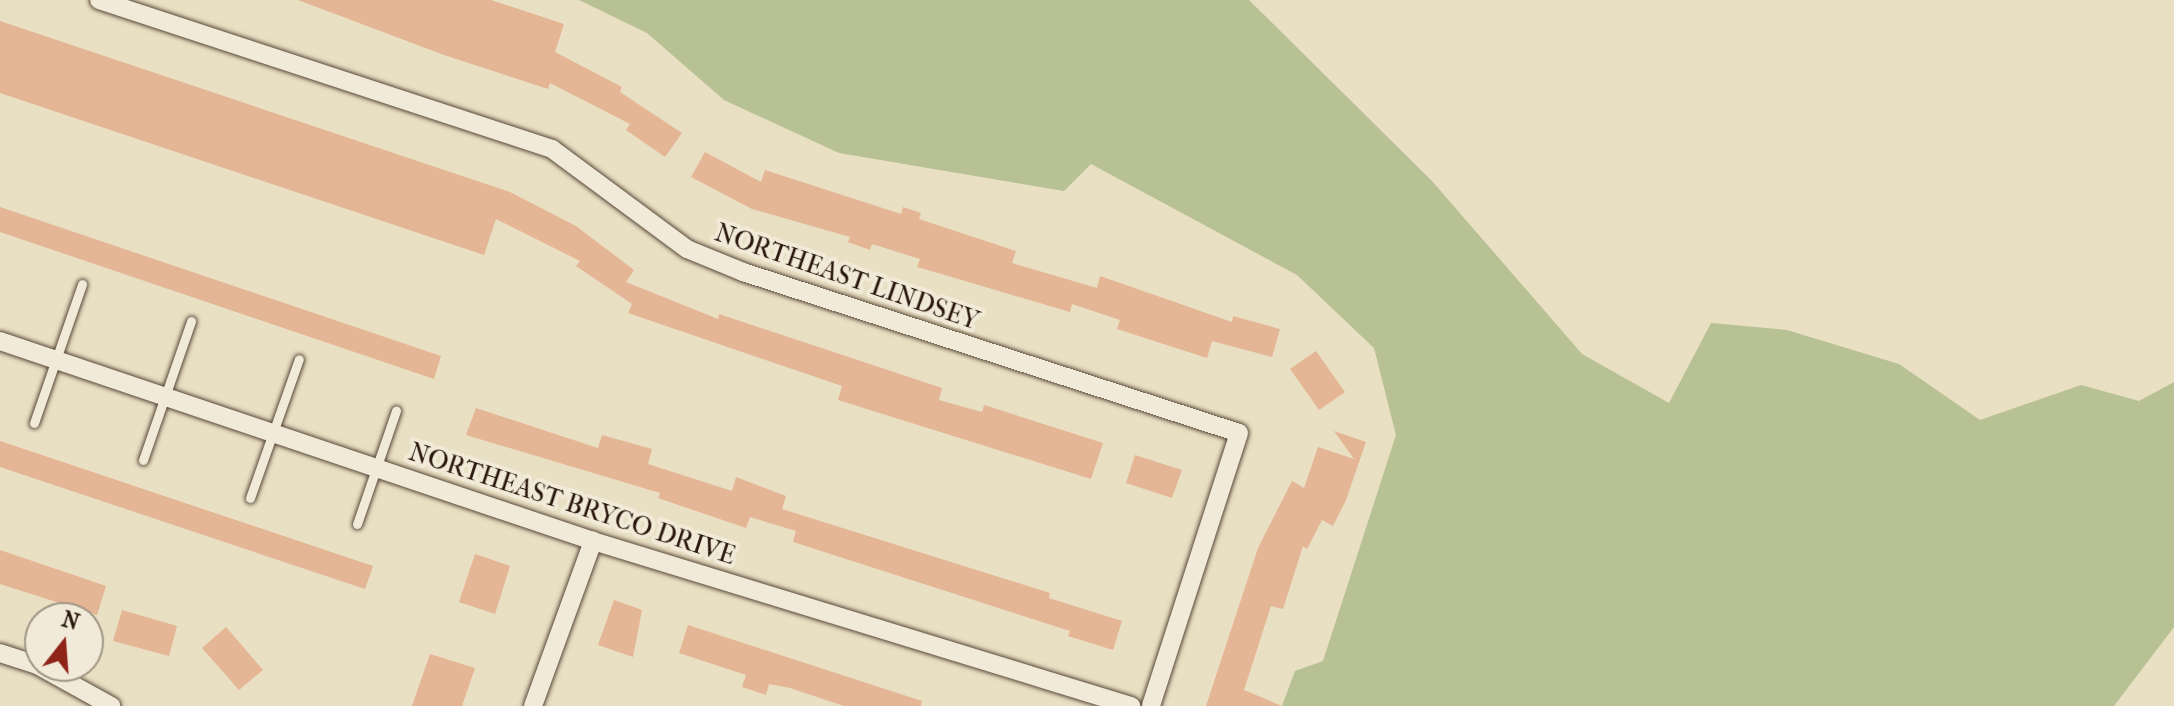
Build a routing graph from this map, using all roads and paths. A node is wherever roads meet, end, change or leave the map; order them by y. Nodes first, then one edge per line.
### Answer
1 (99, 0) edge
2 (82, 284) dead end
3 (191, 321) dead end
4 (0, 341) edge
5 (299, 359) dead end
6 (56, 360) junction
7 (165, 397) junction
8 (396, 411) dead end
9 (34, 423) dead end
10 (273, 433) junction
11 (143, 460) dead end
12 (377, 468) junction
13 (250, 498) dead end
14 (357, 524) dead end
15 (593, 541) junction
16 (0, 653) edge
17 (111, 706) edge
18 (533, 706) edge
19 (1131, 706) edge
20 (1151, 706) edge

1 - 20 street, NORTHEAST LINDSEY
2 - 6 lane
3 - 7 lane
4 - 6 street, NORTHEAST BRYCO DRIVE
5 - 10 lane
6 - 7 street, NORTHEAST BRYCO DRIVE
6 - 9 lane
7 - 10 street, NORTHEAST BRYCO DRIVE
7 - 11 lane
8 - 12 lane
10 - 12 street, NORTHEAST BRYCO DRIVE
10 - 13 lane
12 - 14 lane
12 - 15 street, NORTHEAST BRYCO DRIVE
15 - 18 street
15 - 19 street, NORTHEAST BRYCO DRIVE
16 - 17 street

